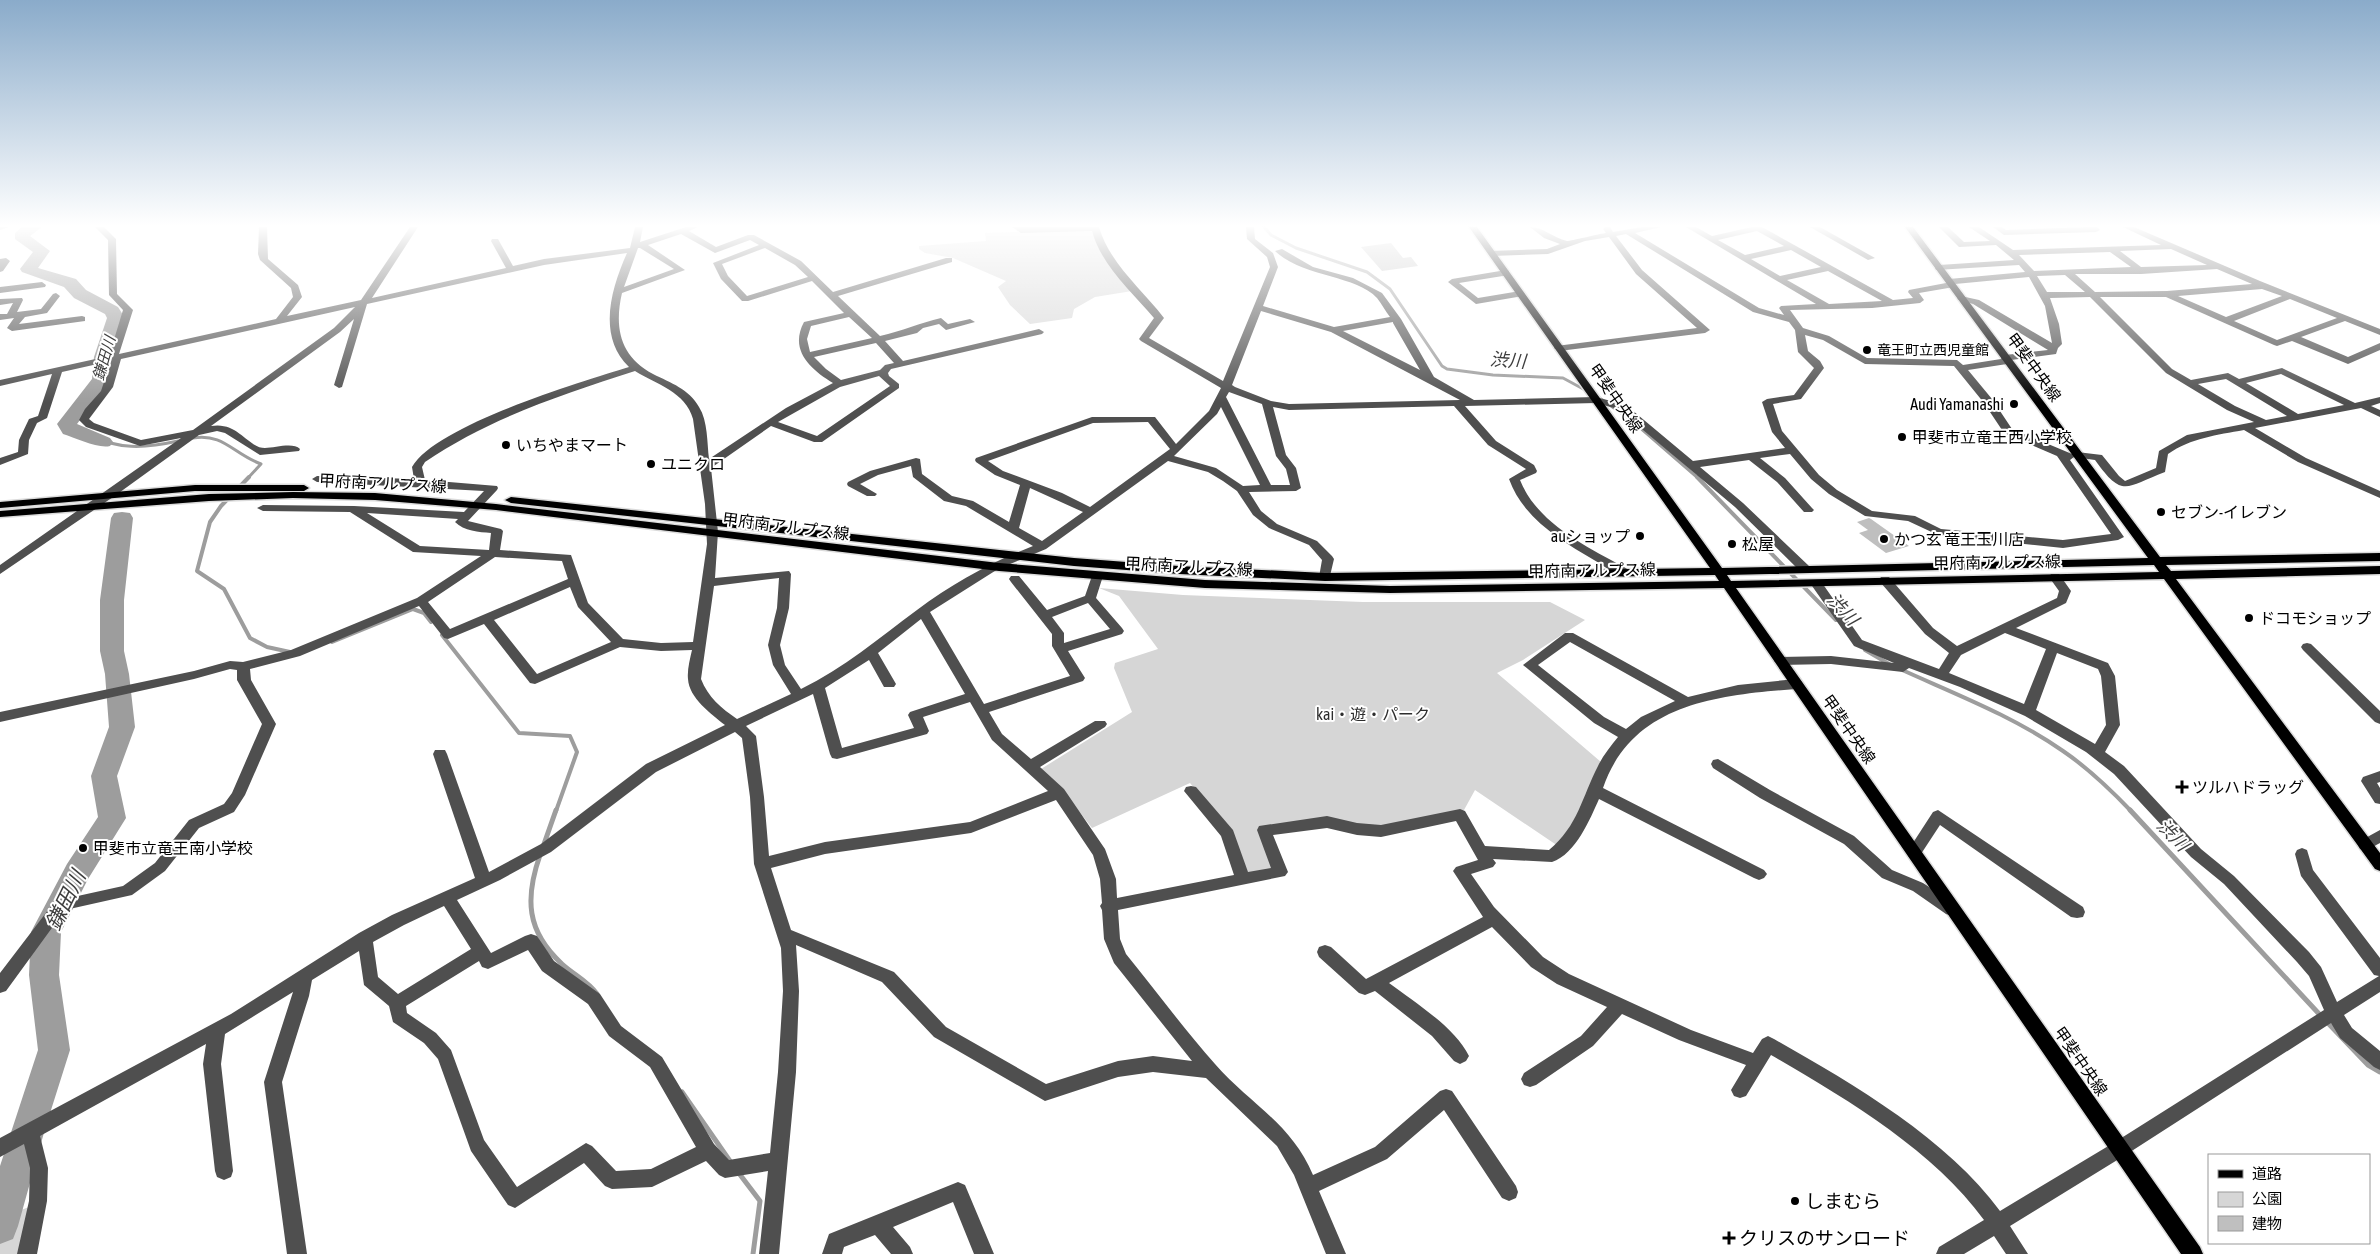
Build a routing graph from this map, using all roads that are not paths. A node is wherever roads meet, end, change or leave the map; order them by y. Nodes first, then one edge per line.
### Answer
1 (38, 286) edge
2 (113, 286) edge
3 (293, 286) edge
4 (378, 286) edge
5 (444, 286) edge
6 (621, 286) edge
7 (636, 286) edge
8 (732, 286) edge
9 (789, 286) edge
10 (822, 286) edge
11 (864, 286) edge
12 (1133, 286) edge
13 (1267, 286) edge
14 (1362, 286) edge
15 (1456, 286) edge
16 (1514, 286) edge
17 (1654, 286) edge
18 (1716, 286) edge
19 (1789, 286) edge
20 (1860, 286) edge
21 (1943, 286) edge
22 (1951, 286) edge
23 (2039, 286) edge
24 (2082, 286) edge
25 (2264, 286) joint
26 (0, 290) edge
27 (620, 291) junction
28 (1520, 294) junction
29 (2167, 294) junction
30 (833, 295) junction
31 (2044, 295) junction
32 (56, 296) dead end
33 (2094, 296) junction
34 (2291, 296) junction
35 (1961, 299) junction
36 (0, 302) edge
37 (1892, 303) junction
38 (364, 304) junction
39 (1258, 307) junction
40 (1826, 307) junction
41 (22, 314) junction
42 (851, 314) junction
43 (5, 316) edge
44 (2344, 318) junction
45 (82, 319) dead end
46 (1396, 319) junction
47 (1793, 320) junction
48 (2226, 320) junction
49 (278, 322) junction
50 (970, 322) dead end
51 (1334, 330) junction
52 (1800, 330) junction
53 (1039, 332) dead end
54 (2380, 332) edge
55 (2292, 337) junction
56 (878, 340) junction
57 (2380, 346) edge
58 (2053, 347) junction
59 (1559, 348) junction
60 (809, 355) junction
61 (114, 357) junction
62 (2006, 359) junction
63 (900, 363) junction
64 (635, 368) junction
65 (1961, 368) junction
66 (58, 370) junction
67 (883, 372) junction
68 (1430, 379) junction
69 (2238, 382) junction
70 (0, 383) edge
71 (2189, 383) junction
72 (841, 384) junction
73 (339, 385) dead end
74 (1226, 387) junction
75 (1221, 397) junction
76 (1596, 400) junction
77 (2380, 400) edge
78 (1456, 403) junction
79 (1472, 403) junction
80 (1267, 404) junction
81 (2359, 406) junction
82 (2380, 414) edge
83 (2296, 417) junction
84 (2264, 423) junction
85 (771, 424) junction
86 (2244, 426) junction
87 (196, 432) junction
88 (295, 449) dead end
89 (1176, 450) junction
90 (1792, 450) junction
91 (2061, 454) junction
92 (1751, 456) junction
93 (2078, 457) junction
94 (1165, 458) junction
95 (0, 462) edge
96 (1690, 465) junction
97 (705, 467) junction
98 (317, 479) dead end
99 (420, 483) junction
100 (1026, 484) junction
101 (1267, 488) junction
102 (1241, 489) junction
103 (112, 493) junction
104 (871, 494) dead end
105 (2380, 495) edge
106 (480, 501) junction
107 (95, 504) junction
108 (0, 505) edge
109 (263, 508) dead end
110 (352, 509) junction
111 (1808, 510) dead end
112 (1090, 511) junction
113 (0, 514) edge
114 (466, 516) junction
115 (711, 527) junction
116 (1012, 528) junction
117 (1042, 546) junction
118 (494, 553) junction
119 (1019, 556) junction
120 (2380, 557) edge
121 (2158, 561) junction
122 (994, 566) junction
123 (1805, 569) junction
124 (0, 570) edge
125 (2380, 570) edge
126 (1718, 572) junction
127 (1625, 573) junction
128 (2168, 575) junction
129 (1097, 576) junction
130 (1325, 577) junction
131 (2056, 577) junction
132 (1015, 579) dead end
133 (574, 580) junction
134 (1885, 580) junction
135 (707, 583) junction
136 (1816, 583) junction
137 (1726, 584) junction
138 (1090, 598) junction
139 (421, 601) junction
140 (923, 611) junction
141 (1044, 616) junction
142 (486, 618) junction
143 (2004, 628) junction
144 (618, 643) junction
145 (698, 646) junction
146 (2052, 647) junction
147 (2307, 647) dead end
148 (1060, 649) junction
149 (871, 652) junction
150 (1956, 652) junction
151 (1780, 661) junction
152 (243, 666) junction
153 (1926, 671) junction
154 (1941, 676) junction
155 (889, 684) dead end
156 (1796, 684) junction
157 (818, 686) junction
158 (800, 696) junction
159 (973, 696) junction
160 (1687, 702) junction
161 (982, 710) junction
162 (2028, 712) junction
163 (0, 717) edge
164 (2380, 719) edge
165 (1100, 724) dead end
166 (737, 726) junction
167 (1628, 736) junction
168 (2097, 753) junction
169 (440, 754) dead end
170 (1718, 764) dead end
171 (1029, 767) junction
172 (2380, 776) edge
173 (1595, 790) junction
174 (1191, 791) dead end
175 (1059, 793) junction
176 (2380, 799) edge
177 (2380, 836) edge
178 (2365, 845) junction
179 (1481, 852) junction
180 (1914, 853) junction
181 (2302, 854) dead end
182 (2378, 863) edge
183 (762, 864) junction
184 (1760, 874) dead end
185 (1243, 880) junction
186 (484, 881) junction
187 (447, 897) junction
188 (1108, 906) junction
189 (1956, 912) junction
190 (2077, 912) dead end
191 (1494, 918) junction
192 (785, 935) junction
193 (365, 938) junction
194 (481, 952) junction
195 (1326, 952) dead end
196 (2380, 970) edge
197 (304, 977) junction
198 (1376, 982) junction
199 (2380, 983) edge
200 (0, 986) edge
201 (397, 1003) junction
202 (1620, 1005) junction
203 (2334, 1013) junction
204 (217, 1030) junction
205 (1460, 1056) dead end
206 (1758, 1062) junction
207 (2380, 1062) edge
208 (1210, 1071) junction
209 (1530, 1079) dead end
210 (1740, 1090) dead end
211 (30, 1132) junction
212 (0, 1148) edge
213 (2120, 1148) junction
214 (708, 1150) junction
215 (780, 1160) junction
216 (224, 1171) dead end
217 (1308, 1186) junction
218 (1509, 1192) dead end
219 (1996, 1223) junction
220 (878, 1224) junction
221 (27, 1254) edge
222 (297, 1254) edge
223 (768, 1254) edge
224 (832, 1254) edge
225 (903, 1254) edge
226 (984, 1254) edge
227 (1336, 1254) edge
228 (1946, 1254) edge
229 (2018, 1254) edge
230 (2193, 1254) edge

1 - 26 street
2 - 61 street
3 - 49 street
4 - 38 street
5 - 38 street
6 - 27 street
7 - 27 street
8 - 9 street
10 - 30 street
11 - 30 street
12 - 74 street
13 - 39 street
14 - 46 street
15 - 28 street
16 - 28 main road, 甲斐中央線
17 - 59 street
18 - 47 street
19 - 40 street
20 - 37 street
21 - 37 street
22 - 35 main road, 甲斐中央線
23 - 31 street
24 - 33 street
25 - 29 street
25 - 34 street
27 - 64 street
28 - 59 main road, 甲斐中央線
29 - 33 street
29 - 48 street
30 - 42 street
31 - 33 street
31 - 58 street
32 - 41 street
33 - 71 street
34 - 44 street
34 - 48 street
35 - 58 street
35 - 62 main road, 甲斐中央線
36 - 43 street
37 - 40 street
38 - 49 street
38 - 73 street
38 - 87 street
39 - 51 street
39 - 74 street
40 - 47 street
41 - 43 street
41 - 45 street
42 - 56 street
42 - 60 street
44 - 54 street
44 - 55 street
46 - 51 street
46 - 68 street
47 - 52 street
48 - 55 street
49 - 61 street
50 - 56 street
51 - 68 street
52 - 65 street
52 - 90 street
53 - 63 street
55 - 57 street
56 - 60 street
56 - 63 street
58 - 62 street
59 - 76 main road, 甲斐中央線
60 - 72 street
61 - 66 street
61 - 87 street
62 - 65 street
62 - 93 main road, 甲斐中央線
63 - 67 street
64 - 97 street
64 - 99 street
65 - 91 street
66 - 70 street
66 - 95 street
67 - 72 street
67 - 85 street
68 - 79 street
69 - 71 street
69 - 81 street
69 - 83 street
71 - 84 street
72 - 85 street
74 - 75 street
74 - 80 street
75 - 89 street
75 - 101 street
76 - 79 street
76 - 96 street
76 - 126 main road, 甲斐中央線
77 - 81 street
78 - 79 street
78 - 80 street
78 - 127 street
80 - 101 street
81 - 82 street
81 - 83 street
83 - 84 street
84 - 86 street
85 - 97 street
86 - 93 street
86 - 105 street
87 - 88 street
87 - 103 street
89 - 94 street
89 - 100 street
90 - 91 street
90 - 92 street
91 - 93 street
92 - 96 street
92 - 111 street
93 - 121 main road, 甲斐中央線
94 - 102 street
94 - 112 street
96 - 123 street
97 - 115 street
98 - 99 street
99 - 106 street
100 - 112 street
100 - 116 street
101 - 102 street
102 - 130 street
103 - 106 main road, 甲府南アルプス線
103 - 107 street
103 - 108 main road, 甲府南アルプス線
104 - 116 street
106 - 107 main road, 甲府南アルプス線
106 - 114 street
106 - 115 main road, 甲府南アルプス線
107 - 113 main road, 甲府南アルプス線
107 - 124 street
109 - 110 street
110 - 114 street
110 - 118 street
112 - 117 street
114 - 118 street
115 - 119 main road, 甲府南アルプス線
115 - 122 main road, 甲府南アルプス線
115 - 135 street
116 - 117 street
117 - 119 street
118 - 133 street
118 - 139 street
119 - 122 street
119 - 130 main road, 甲府南アルプス線
120 - 121 main road, 甲府南アルプス線
121 - 123 main road, 甲府南アルプス線
121 - 128 main road, 甲斐中央線
122 - 129 main road, 甲府南アルプス線
122 - 140 street
123 - 126 main road, 甲府南アルプス線
125 - 128 main road, 甲府南アルプス線
126 - 127 main road, 甲府南アルプス線
126 - 137 main road, 甲斐中央線
127 - 130 main road, 甲府南アルプス線
128 - 131 main road, 甲府南アルプス線
128 - 178 main road, 甲斐中央線
129 - 137 main road, 甲府南アルプス線
129 - 138 street
131 - 134 main road, 甲府南アルプス線
131 - 143 street
132 - 141 street
133 - 142 street
133 - 144 street
134 - 136 main road, 甲府南アルプス線
134 - 150 street
135 - 145 street
135 - 158 street
136 - 137 main road, 甲府南アルプス線
136 - 153 street
137 - 151 main road, 甲斐中央線
138 - 141 street
138 - 148 street
139 - 142 street
139 - 152 street
140 - 149 street
140 - 159 street
141 - 148 street
142 - 144 street
143 - 146 street
143 - 150 street
144 - 145 street
145 - 166 street
146 - 162 street
146 - 168 street
147 - 164 street
148 - 161 street
149 - 155 street
149 - 157 street
150 - 154 street
151 - 153 street
151 - 156 main road, 甲斐中央線
152 - 163 street
152 - 200 street
153 - 154 street
154 - 162 street
156 - 160 street
156 - 180 main road, 甲斐中央線
157 - 158 street
157 - 159 street
158 - 166 street
159 - 161 street
160 - 167 street
160 - 167 street
161 - 171 street
162 - 168 street
165 - 171 street
166 - 183 street
166 - 186 street
167 - 173 street
168 - 203 street
169 - 186 street
170 - 189 street
171 - 175 street
172 - 176 street
173 - 179 street
173 - 184 street
174 - 185 street
175 - 183 street
175 - 188 street
177 - 178 street
178 - 182 main road, 甲斐中央線
179 - 185 street
179 - 191 street
180 - 189 main road, 甲斐中央線
180 - 190 street
181 - 196 street
183 - 192 street
185 - 188 street
186 - 187 street
187 - 193 street
187 - 194 street
188 - 208 street
189 - 213 main road, 甲斐中央線
191 - 198 street
191 - 202 street
192 - 208 street
192 - 215 street
193 - 197 street
193 - 201 street
194 - 201 street
194 - 214 street
195 - 198 street
197 - 204 street
197 - 222 street
198 - 205 street
199 - 203 street
201 - 214 street
202 - 206 street
202 - 209 street
203 - 207 street
203 - 213 street
204 - 211 street
204 - 216 street
206 - 210 street
206 - 219 street
208 - 217 street
211 - 212 street
211 - 221 street
213 - 219 street
213 - 230 main road, 甲斐中央線
214 - 215 street
215 - 223 street
217 - 218 street
217 - 227 street
219 - 228 street
219 - 229 street
220 - 224 street
220 - 225 street
220 - 226 street

